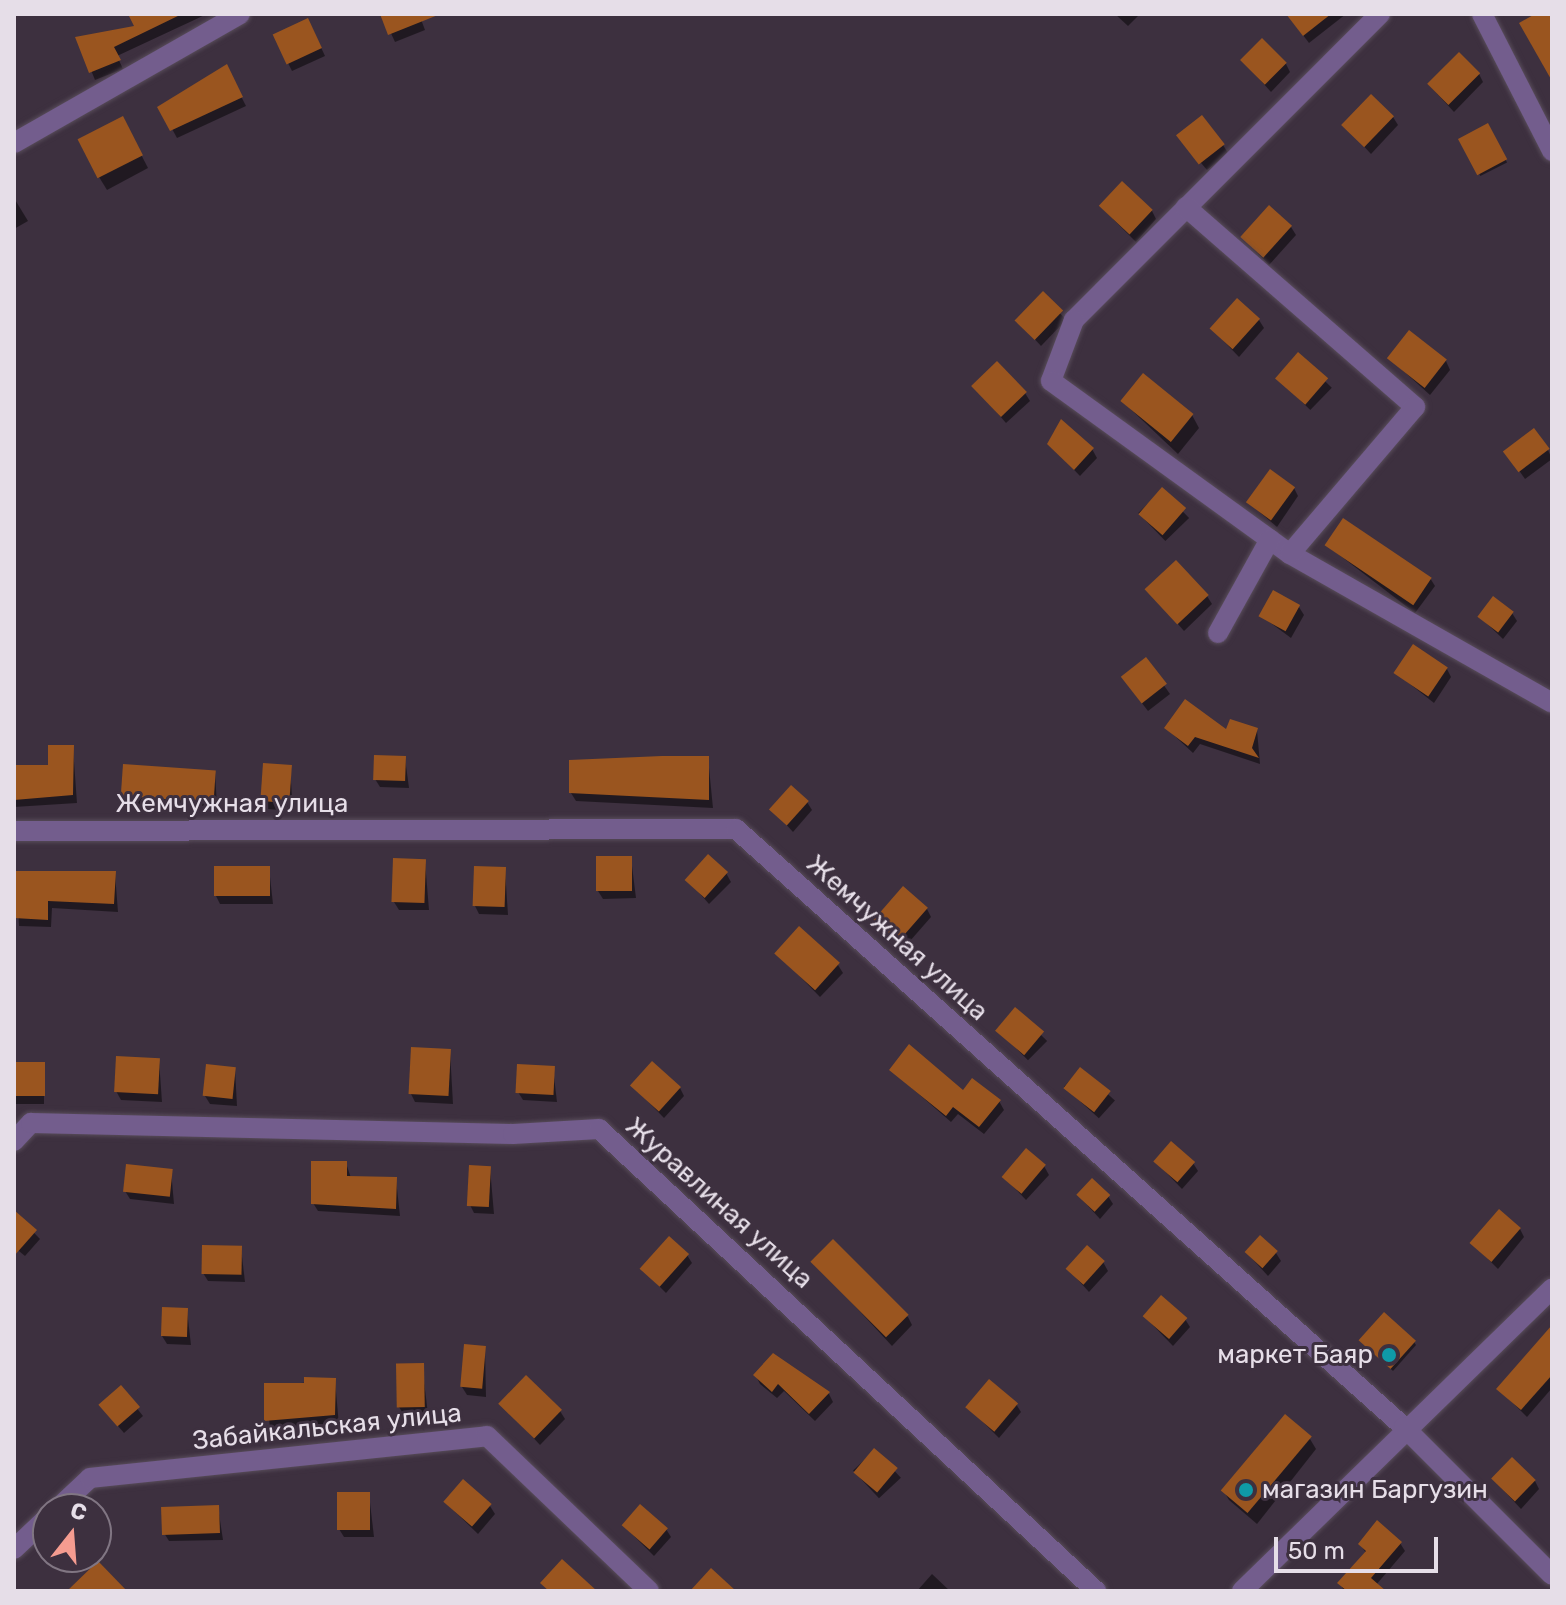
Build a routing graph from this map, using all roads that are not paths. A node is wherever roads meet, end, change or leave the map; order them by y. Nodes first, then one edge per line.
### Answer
1 (240, 14) edge
2 (1380, 14) edge
3 (1482, 14) edge
4 (14, 143) edge
5 (1552, 151) edge
6 (1186, 207) junction
7 (1270, 539) junction
8 (1290, 554) junction
9 (1218, 633) dead end
10 (1552, 703) edge
11 (14, 831) edge
12 (14, 1141) edge
13 (1552, 1288) edge
14 (1404, 1427) junction
15 (74, 1493) edge
16 (32, 1532) edge
17 (14, 1549) edge
18 (1552, 1575) edge
19 (649, 1591) edge
20 (1096, 1591) edge
21 (1242, 1591) edge

1 - 4 street
2 - 6 street
3 - 5 street
6 - 7 street
6 - 8 street
7 - 8 street
7 - 9 street
8 - 10 street
11 - 14 street, Жемчужная улица
12 - 20 street, Журавлиная улица
13 - 14 street
14 - 18 street, Жемчужная улица
14 - 21 street
15 - 19 street, Забайкальская улица
16 - 17 street

